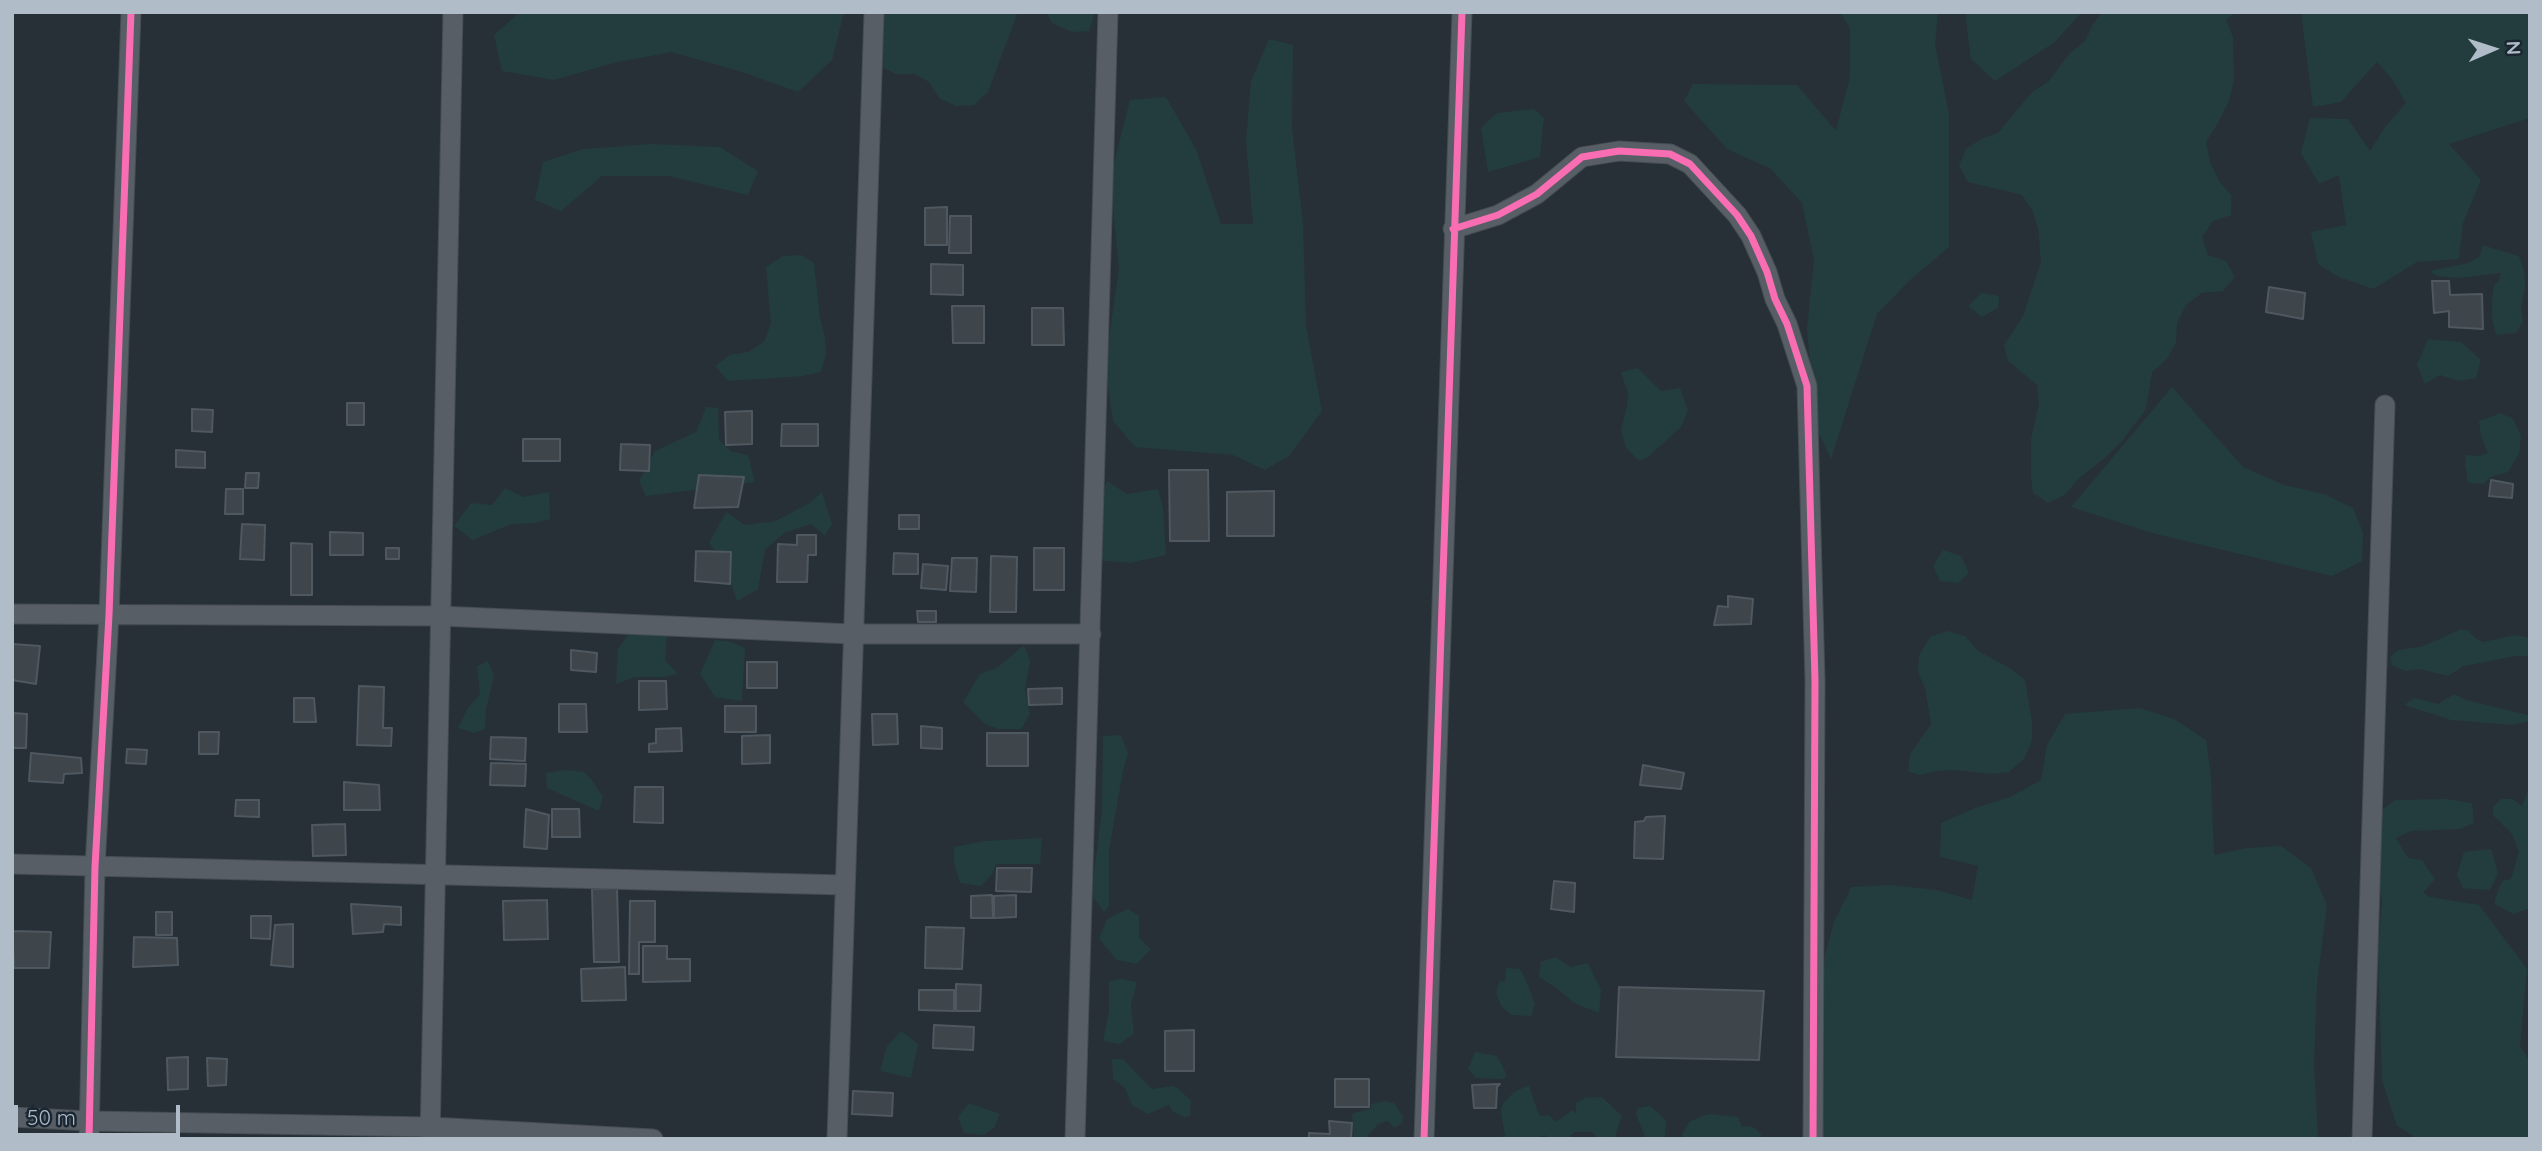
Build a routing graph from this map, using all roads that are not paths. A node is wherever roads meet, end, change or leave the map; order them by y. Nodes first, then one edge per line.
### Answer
1 (131, 12) edge
2 (453, 12) edge
3 (874, 12) edge
4 (1108, 12) edge
5 (1462, 12) edge
6 (1453, 229) junction
7 (2385, 405) dead end
8 (12, 614) edge
9 (109, 615) junction
10 (440, 616) junction
11 (852, 634) junction
12 (1091, 634) junction
13 (12, 864) edge
14 (95, 867) junction
15 (436, 873) junction
16 (844, 885) junction
17 (12, 1117) edge
18 (89, 1130) edge
19 (430, 1133) edge
20 (653, 1139) edge
21 (836, 1139) edge
22 (1076, 1139) edge
23 (1424, 1139) edge
24 (1813, 1139) edge
25 (2362, 1139) edge

1 - 9 street
2 - 10 street
3 - 11 street
4 - 12 street
5 - 6 street
6 - 23 street
6 - 24 street
7 - 25 street
8 - 9 street
9 - 10 street
9 - 14 street
10 - 11 street
10 - 15 street
11 - 12 street
11 - 16 street
12 - 22 street
13 - 14 street
14 - 15 street
14 - 18 street
15 - 16 street
15 - 19 street
16 - 21 street
17 - 18 street
18 - 19 street
19 - 20 street

